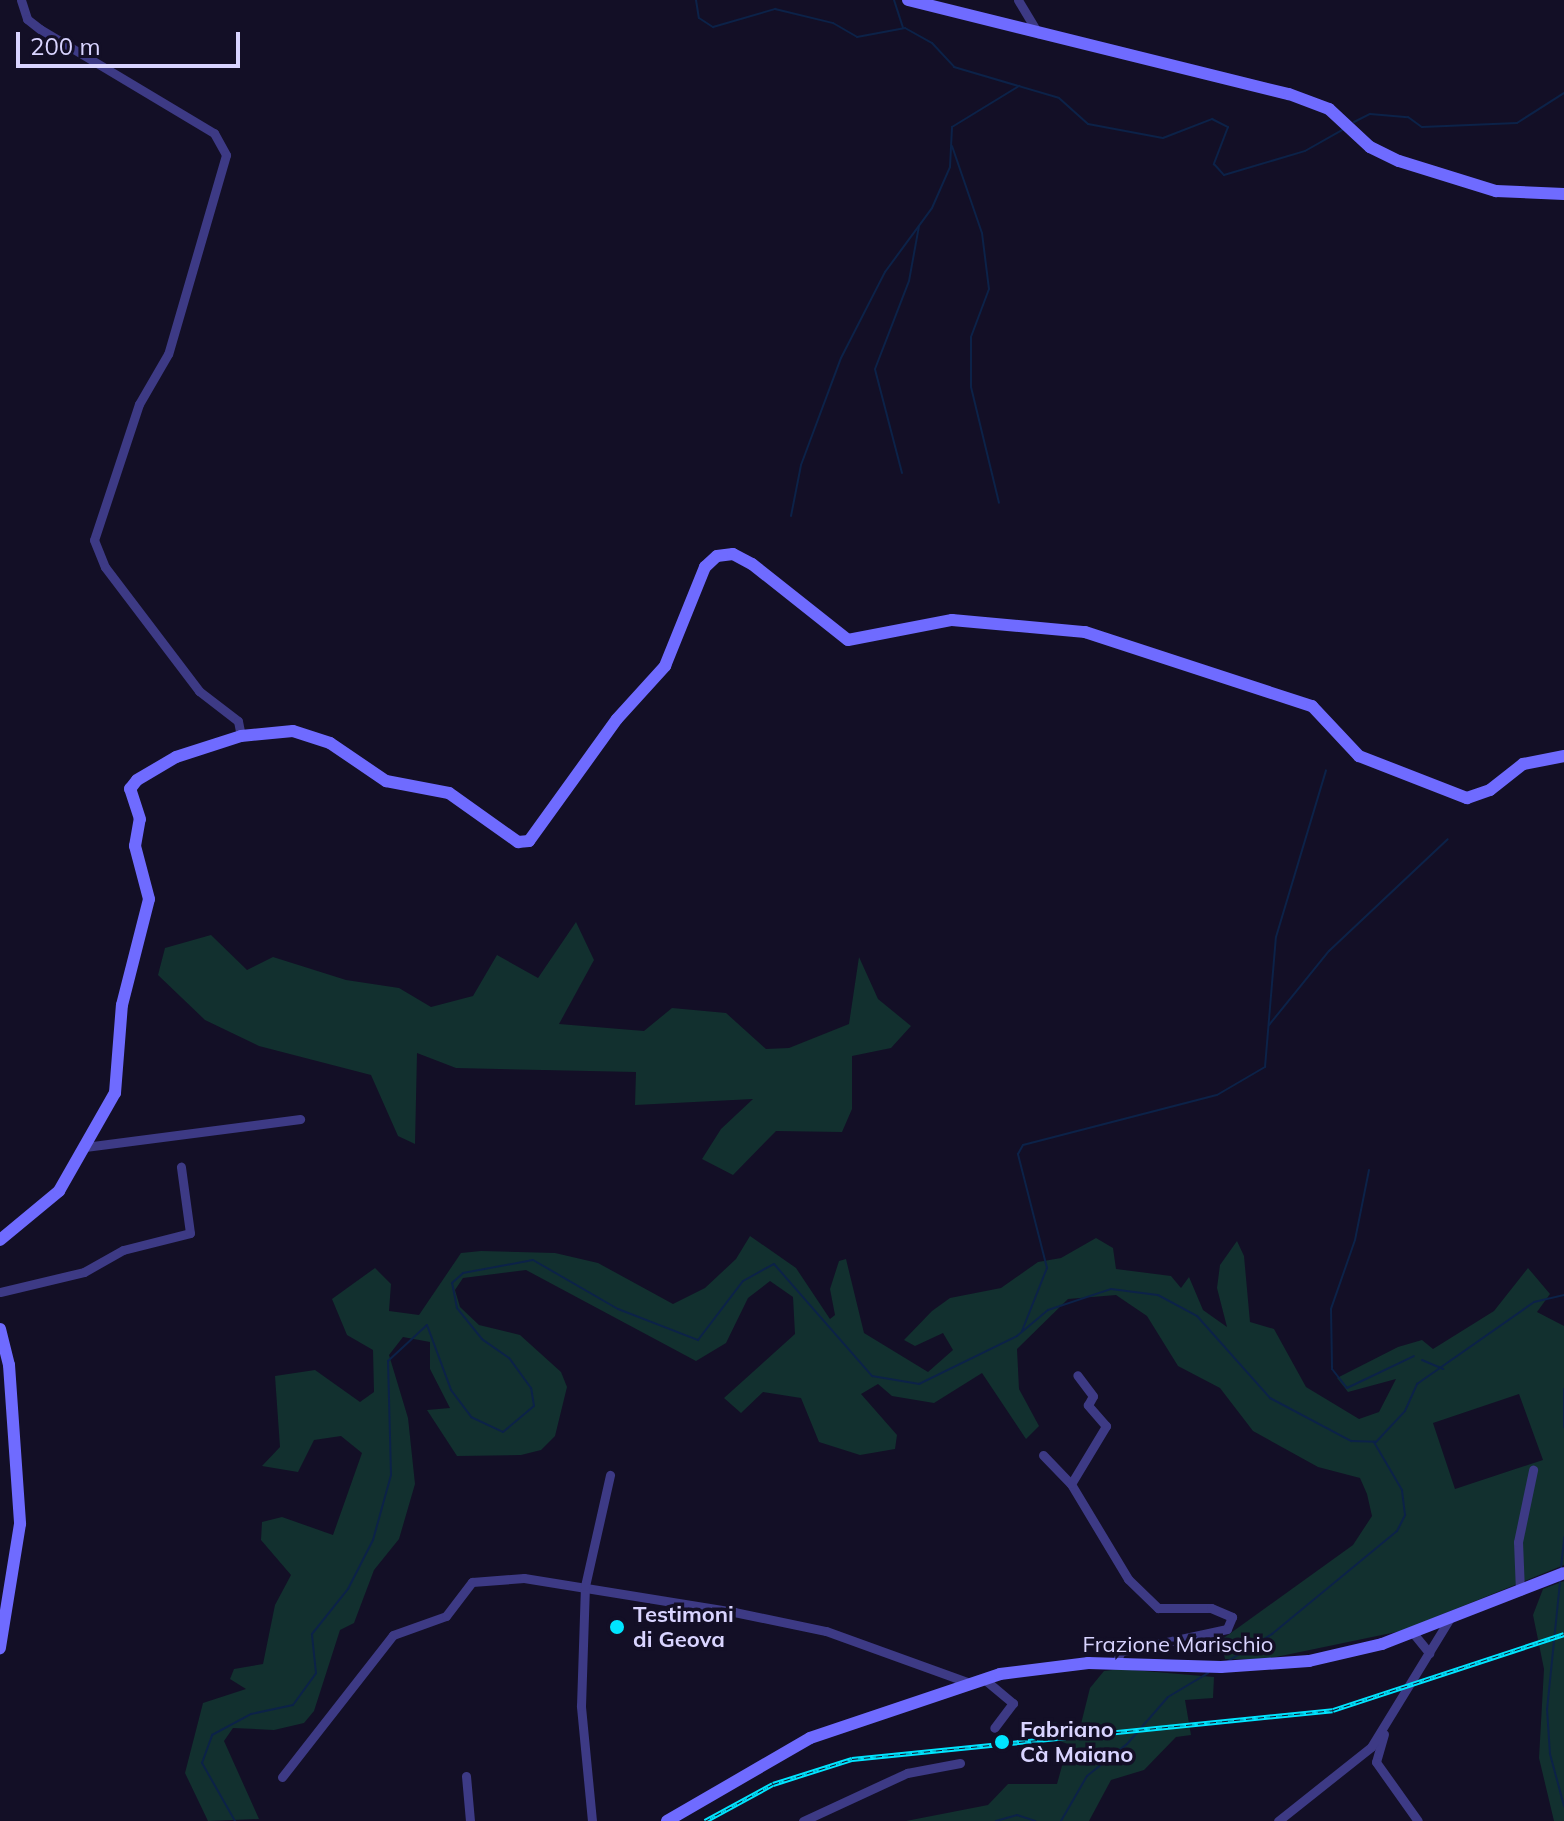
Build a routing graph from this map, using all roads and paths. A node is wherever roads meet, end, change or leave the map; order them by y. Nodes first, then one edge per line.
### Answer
1 (21, 0) edge
2 (908, 0) edge
3 (1018, 0) edge
4 (1038, 33) junction
5 (1564, 194) edge
6 (241, 736) junction
7 (1564, 756) edge
8 (300, 1119) dead end
9 (85, 1147) junction
10 (181, 1167) dead end
11 (0, 1240) edge
12 (0, 1292) edge
13 (0, 1329) edge
14 (1077, 1375) dead end
15 (1043, 1455) dead end
16 (1533, 1470) dead end
17 (610, 1475) dead end
18 (1071, 1484) junction
19 (1561, 1574) edge
20 (585, 1586) junction
21 (1520, 1591) junction
22 (1450, 1618) junction
23 (1434, 1625) junction
24 (1413, 1633) junction
25 (0, 1648) edge
26 (1428, 1656) junction
27 (1117, 1662) junction
28 (984, 1679) junction
29 (970, 1683) junction
30 (1386, 1727) junction
31 (994, 1728) dead end
32 (960, 1763) dead end
33 (466, 1776) dead end
34 (282, 1777) dead end
35 (470, 1821) edge
36 (592, 1821) edge
37 (667, 1821) edge
38 (803, 1821) edge
39 (1278, 1821) edge
40 (1418, 1821) edge

1 - 6 street
2 - 4 street
3 - 4 street
4 - 5 street
6 - 7 street
6 - 9 street
8 - 9 street
9 - 11 street
10 - 12 street
13 - 25 street
14 - 18 street
15 - 18 street
16 - 21 street
17 - 20 street
18 - 27 street
19 - 21 street, Frazione Marischio
20 - 29 street
20 - 34 street
20 - 36 street
21 - 22 street, Frazione Marischio
22 - 23 street, Frazione Marischio
22 - 26 street
23 - 24 street, Frazione Marischio
23 - 26 street
24 - 26 street
24 - 27 street, Frazione Marischio
26 - 30 street
27 - 28 street, Frazione Marischio
28 - 29 street, Frazione Marischio
28 - 31 street
29 - 37 street, Frazione Marischio
30 - 39 street
30 - 40 street
32 - 38 street
33 - 35 street

